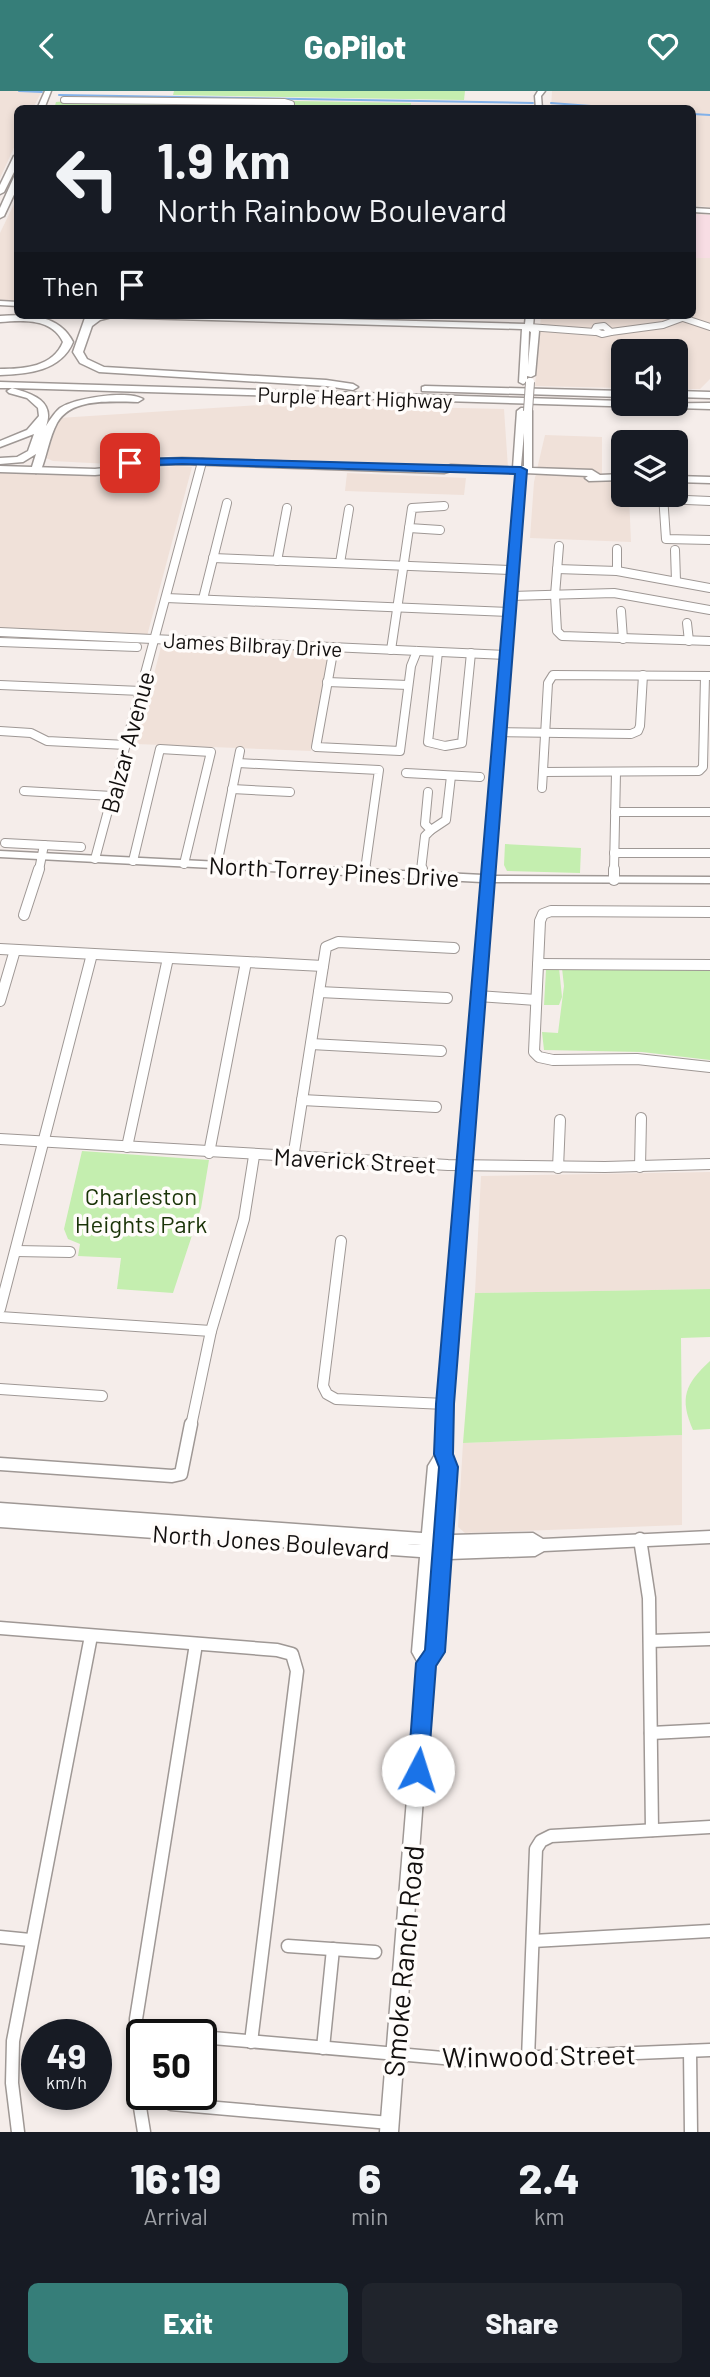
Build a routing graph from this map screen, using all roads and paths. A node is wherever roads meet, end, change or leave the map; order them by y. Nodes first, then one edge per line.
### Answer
1 (57, 91) edge
2 (51, 94) edge
3 (64, 100) dead end
4 (252, 105) edge
5 (14, 164) edge
6 (0, 192) edge
7 (14, 194) edge
8 (0, 216) edge
9 (298, 319) edge
10 (530, 319) edge
11 (674, 319) edge
12 (691, 319) edge
13 (0, 320) edge
14 (90, 320) edge
15 (710, 325) edge
16 (530, 327) junction
17 (0, 375) edge
18 (526, 382) joint
19 (352, 387) junction
20 (3, 388) edge
21 (611, 394) edge
22 (688, 394) edge
23 (710, 394) edge
24 (545, 403) junction
25 (710, 406) edge
26 (0, 444) edge
27 (33, 452) junction
28 (0, 462) edge
29 (202, 462) junction
30 (139, 464) joint
31 (33, 467) junction
32 (0, 469) edge
33 (521, 473) junction
34 (611, 477) edge
35 (688, 479) edge
36 (710, 480) edge
37 (688, 499) edge
38 (710, 501) edge
39 (228, 503) dead end
40 (444, 506) dead end
41 (288, 507) dead end
42 (664, 507) edge
43 (349, 509) dead end
44 (409, 528) junction
45 (440, 530) dead end
46 (710, 540) edge
47 (559, 546) dead end
48 (617, 549) dead end
49 (675, 550) dead end
50 (213, 558) junction
51 (277, 561) junction
52 (340, 563) junction
53 (403, 566) junction
54 (557, 569) junction
55 (513, 570) junction
56 (617, 571) junction
57 (676, 581) junction
58 (710, 588) edge
59 (555, 595) junction
60 (511, 596) junction
61 (166, 598) junction
62 (203, 599) junction
63 (397, 609) junction
64 (710, 610) edge
65 (621, 611) dead end
66 (509, 612) junction
67 (687, 623) dead end
68 (0, 632) edge
69 (155, 639) junction
70 (623, 639) junction
71 (689, 641) junction
72 (710, 641) edge
73 (0, 642) edge
74 (137, 647) dead end
75 (334, 647) junction
76 (391, 650) junction
77 (417, 651) junction
78 (439, 652) junction
79 (471, 653) junction
80 (506, 655) junction
81 (642, 675) junction
82 (707, 676) edge
83 (327, 682) junction
84 (0, 685) edge
85 (408, 685) junction
86 (141, 691) junction
87 (0, 731) edge
88 (499, 732) junction
89 (545, 734) junction
90 (126, 745) junction
91 (240, 751) dead end
92 (238, 763) junction
93 (543, 772) junction
94 (616, 772) junction
95 (406, 773) dead end
96 (451, 776) junction
97 (480, 777) dead end
98 (542, 788) dead end
99 (232, 789) junction
100 (24, 791) dead end
101 (290, 792) dead end
102 (428, 792) dead end
103 (112, 796) junction
104 (615, 811) junction
105 (710, 812) edge
106 (431, 830) junction
107 (81, 847) dead end
108 (2, 849) edge
109 (43, 851) junction
110 (614, 853) junction
111 (710, 853) edge
112 (95, 859) junction
113 (132, 861) junction
114 (184, 864) junction
115 (217, 865) junction
116 (365, 873) junction
117 (421, 876) junction
118 (488, 879) junction
119 (614, 880) junction
120 (710, 880) edge
121 (710, 912) edge
122 (24, 915) dead end
123 (454, 948) dead end
124 (0, 949) edge
125 (15, 950) junction
126 (92, 954) junction
127 (168, 958) junction
128 (246, 962) junction
129 (537, 964) junction
130 (710, 965) edge
131 (323, 966) junction
132 (319, 992) junction
133 (478, 996) junction
134 (447, 998) dead end
135 (536, 1000) junction
136 (0, 1001) edge
137 (311, 1044) junction
138 (441, 1051) dead end
139 (710, 1067) edge
140 (302, 1100) junction
141 (436, 1107) dead end
142 (641, 1118) dead end
143 (560, 1120) dead end
144 (0, 1139) edge
145 (43, 1141) junction
146 (127, 1147) junction
147 (209, 1153) junction
148 (254, 1156) junction
149 (293, 1159) junction
150 (710, 1164) edge
151 (465, 1165) junction
152 (640, 1167) junction
153 (558, 1168) junction
154 (341, 1241) dead end
155 (16, 1251) junction
156 (70, 1252) dead end
157 (0, 1309) edge
158 (0, 1317) edge
159 (211, 1331) junction
160 (0, 1389) edge
161 (102, 1396) dead end
162 (445, 1404) junction
163 (443, 1454) joint
164 (0, 1464) edge
165 (0, 1509) edge
166 (0, 1521) edge
167 (256, 1534) junction
168 (710, 1537) edge
169 (640, 1539) junction
170 (436, 1547) junction
171 (0, 1629) edge
172 (91, 1636) junction
173 (710, 1639) edge
174 (650, 1641) junction
175 (196, 1644) junction
176 (710, 1730) edge
177 (651, 1733) junction
178 (710, 1827) edge
179 (652, 1830) junction
180 (710, 1931) edge
181 (0, 1937) edge
182 (30, 1940) junction
183 (533, 1941) junction
184 (288, 1946) dead end
185 (333, 1949) junction
186 (375, 1952) dead end
187 (138, 2019) edge
188 (217, 2039) edge
189 (251, 2042) junction
190 (323, 2048) junction
191 (710, 2050) edge
192 (690, 2052) junction
193 (395, 2053) junction
194 (528, 2059) junction
195 (217, 2108) edge
196 (140, 2110) edge
197 (389, 2127) edge
198 (18, 2132) edge
199 (144, 2132) edge
200 (691, 2132) edge

1 - 2 main road
3 - 4 street
5 - 6 main road
6 - 7 main road
7 - 8 main road
9 - 16 main road
10 - 16 main road, Smoke Ranch Road
11 - 16 street
12 - 15 street
13 - 17 highway
14 - 19 highway
16 - 18 main road, Smoke Ranch Road
17 - 19 highway, Purple Heart Highway
18 - 33 main road, Smoke Ranch Road, bridge
19 - 21 highway, Purple Heart Highway
20 - 24 highway, Purple Heart Highway
20 - 26 highway
20 - 27 highway
22 - 23 highway
24 - 25 highway, Purple Heart Highway
24 - 31 highway
27 - 28 highway
27 - 31 highway
28 - 31 main road
29 - 30 main road
29 - 33 main road
29 - 61 street, Balzar Avenue
30 - 31 main road
31 - 32 main road
33 - 34 main road
33 - 55 main road, Smoke Ranch Road
35 - 36 main road
37 - 38 street
39 - 50 street
40 - 44 street
41 - 51 street
42 - 46 street
43 - 52 street
44 - 45 street
44 - 53 street
47 - 54 street
48 - 56 street
49 - 57 street
50 - 51 street
50 - 62 street
51 - 52 street
52 - 53 street
53 - 55 street
53 - 63 street
54 - 56 street
54 - 59 street
55 - 60 main road, Smoke Ranch Road
56 - 57 street
57 - 58 street
59 - 60 street
59 - 64 street
59 - 70 street
60 - 66 main road, Smoke Ranch Road
61 - 62 street
61 - 69 street, Balzar Avenue
62 - 63 street
63 - 66 street
63 - 76 street
65 - 70 street
66 - 80 main road, Smoke Ranch Road
67 - 71 street
68 - 69 street, James Bilbray Drive
69 - 75 street, James Bilbray Drive
69 - 86 street, Balzar Avenue
70 - 71 street
71 - 72 street
73 - 74 street
75 - 76 street, James Bilbray Drive
75 - 83 street
76 - 77 street, James Bilbray Drive
77 - 78 street, James Bilbray Drive
77 - 85 street
78 - 79 street, James Bilbray Drive
78 - 79 street
79 - 80 street, James Bilbray Drive
80 - 88 main road, Smoke Ranch Road
81 - 82 street
81 - 89 street
81 - 89 street
82 - 94 street
83 - 85 street
83 - 85 street
84 - 86 street
86 - 90 street, Balzar Avenue
87 - 90 street
88 - 89 street
88 - 118 main road, Smoke Ranch Road
89 - 93 street
90 - 103 street, Balzar Avenue
91 - 92 street
92 - 99 street
92 - 116 street
93 - 94 street
93 - 98 street
94 - 104 street
95 - 96 street
96 - 97 street
96 - 106 street
99 - 101 street
99 - 115 street
100 - 103 street
102 - 106 street
103 - 112 street, Balzar Avenue
104 - 105 street
104 - 110 street
106 - 117 street
107 - 109 street
108 - 109 main road, North Torrey Pines Drive
109 - 112 main road, North Torrey Pines Drive
109 - 122 street
110 - 111 street
110 - 119 street
112 - 113 main road, North Torrey Pines Drive
113 - 114 main road, North Torrey Pines Drive
113 - 114 street
114 - 115 main road, North Torrey Pines Drive
115 - 116 main road, North Torrey Pines Drive
116 - 117 main road, North Torrey Pines Drive
117 - 118 main road, North Torrey Pines Drive
118 - 119 main road, North Torrey Pines Drive
118 - 133 main road, Smoke Ranch Road
119 - 120 main road, North Torrey Pines Drive
121 - 129 street
123 - 131 street
124 - 125 street
125 - 126 street
125 - 136 street
126 - 127 street
126 - 145 street
127 - 128 street
127 - 146 street
128 - 131 street
128 - 147 street
129 - 130 street
129 - 135 street
131 - 132 street
132 - 134 street
132 - 137 street
133 - 135 street
133 - 151 main road, Smoke Ranch Road
135 - 139 street
137 - 138 street
137 - 140 street
140 - 141 street
140 - 149 street
142 - 152 street
143 - 153 street
144 - 145 street, Maverick Street
145 - 146 street, Maverick Street
145 - 155 street
146 - 147 street, Maverick Street
147 - 148 street, Maverick Street
148 - 149 street, Maverick Street
148 - 159 street
149 - 151 street, Maverick Street
150 - 152 street, Maverick Street
151 - 153 street, Maverick Street
151 - 162 main road, Smoke Ranch Road
152 - 153 street, Maverick Street
154 - 162 street
155 - 156 street
155 - 157 street
158 - 159 street
159 - 164 street
160 - 161 street
162 - 163 main road, Smoke Ranch Road
163 - 170 main road, Smoke Ranch Road
165 - 167 main road, North Jones Boulevard
166 - 167 main road, North Jones Boulevard
167 - 170 main road, North Jones Boulevard
168 - 169 main road, North Jones Boulevard
169 - 170 main road, North Jones Boulevard
169 - 174 street
170 - 193 main road, Smoke Ranch Road
171 - 172 street
172 - 175 street
172 - 182 street
173 - 174 street
174 - 177 street
175 - 187 street
175 - 189 street
176 - 177 street
177 - 179 street
178 - 179 street
179 - 183 street
180 - 183 street
181 - 182 street
182 - 198 street
183 - 194 street
184 - 185 street
185 - 186 street
185 - 190 street
188 - 189 street, Winwood Street
189 - 190 street, Winwood Street
190 - 193 street, Winwood Street
191 - 192 street, Winwood Street
192 - 194 street, Winwood Street
192 - 200 street
193 - 194 street, Winwood Street
193 - 197 main road, Smoke Ranch Road
195 - 197 street
196 - 199 street

